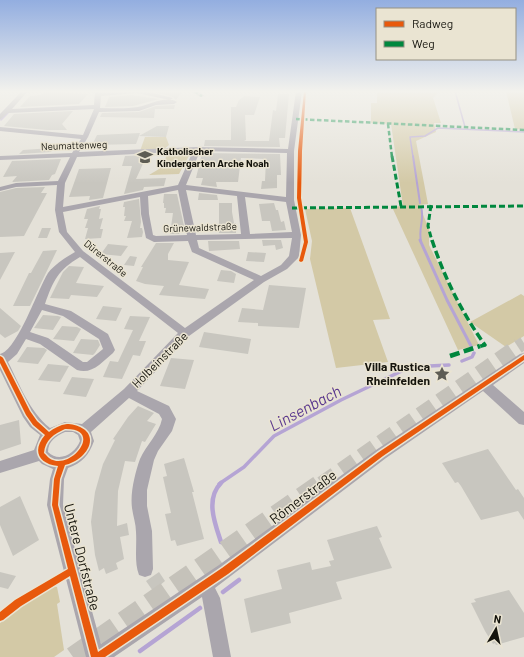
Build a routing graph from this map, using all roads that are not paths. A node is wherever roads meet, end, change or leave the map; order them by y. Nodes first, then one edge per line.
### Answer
1 (91, 122) edge
2 (295, 122) edge
3 (0, 129) edge
4 (85, 137) junction
5 (197, 150) junction
6 (291, 151) junction
7 (74, 156) junction
8 (0, 158) edge
9 (61, 183) junction
10 (181, 187) junction
11 (0, 189) edge
12 (241, 194) junction
13 (144, 195) junction
14 (290, 200) junction
15 (59, 210) junction
16 (297, 234) junction
17 (246, 236) junction
18 (192, 238) junction
19 (80, 253) junction
20 (261, 280) junction
21 (39, 306) junction
22 (185, 333) junction
23 (23, 334) junction
24 (524, 357) tunnel mouth
25 (1, 360) edge
26 (485, 384) junction
27 (128, 392) junction
28 (524, 420) edge
29 (83, 431) junction
30 (49, 435) junction
31 (42, 454) junction
32 (62, 463) junction
33 (0, 467) edge
34 (145, 569) dead end
35 (205, 585) junction
36 (95, 657) edge
37 (98, 657) edge
38 (222, 657) edge

1 - 4 street, Dürerstraße
2 - 6 street
3 - 4 street
4 - 7 street, Dürerstraße
5 - 6 street, Neumattenweg
5 - 7 street, Neumattenweg
5 - 10 street
6 - 14 street
7 - 8 street, Neumattenweg
7 - 9 street, Dürerstraße
9 - 11 street
9 - 15 street, Dürerstraße
10 - 12 street
10 - 13 street
10 - 18 street
12 - 14 street
12 - 17 street, Grünewaldstraße
13 - 15 street
13 - 18 street, Grünewaldstraße
14 - 16 street
15 - 19 street, Dürerstraße
16 - 17 street, Grünewaldstraße
16 - 20 street, Holbeinstraße
17 - 18 street, Grünewaldstraße
18 - 20 street
19 - 21 street
19 - 22 street, Dürerstraße
20 - 22 street, Holbeinstraße
21 - 23 street
21 - 23 street
22 - 27 street, Holbeinstraße
23 - 25 street
24 - 26 street, Römerstraße
25 - 30 street
26 - 28 street
26 - 35 street, Römerstraße
27 - 29 street, Holbeinstraße
27 - 34 street
29 - 30 street
29 - 32 street
30 - 31 street
31 - 32 street
31 - 33 street
32 - 36 street, Untere Dorfstraße
35 - 37 street, Römerstraße
35 - 38 street

